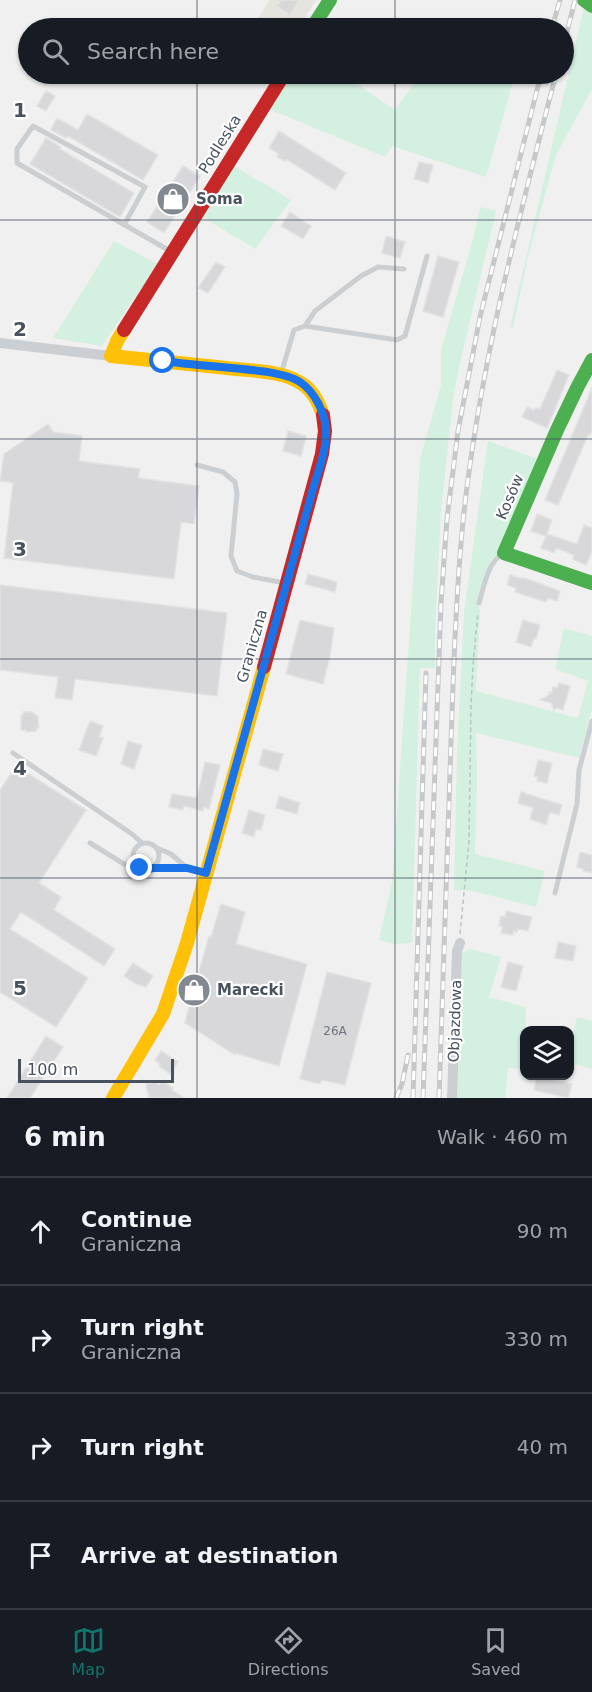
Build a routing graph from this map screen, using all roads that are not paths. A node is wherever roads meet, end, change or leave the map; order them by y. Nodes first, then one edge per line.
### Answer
1 (330, 0) edge
2 (318, 18) edge
3 (278, 84) edge
4 (124, 225) junction
5 (171, 252) junction
6 (427, 256) dead end
7 (404, 269) dead end
8 (305, 326) junction
9 (0, 342) edge
10 (111, 356) junction
11 (588, 366) edge
12 (281, 375) junction
13 (197, 465) dead end
14 (504, 553) junction
15 (591, 581) edge
16 (286, 584) junction
17 (479, 603) road end
18 (592, 721) edge
19 (13, 753) dead end
20 (90, 843) dead end
21 (142, 843) junction
22 (157, 848) junction
23 (136, 865) junction
24 (153, 868) junction
25 (187, 868) junction
26 (206, 873) junction
27 (555, 893) dead end
28 (460, 944) road end
29 (113, 1098) edge
30 (452, 1098) edge

1 - 2 street
3 - 5 street, Podleska
4 - 4 lane
4 - 5 lane
5 - 10 street, Podleska
6 - 8 lane
7 - 8 lane
8 - 12 lane
9 - 10 street
10 - 12 street, Graniczna
11 - 14 street, Kosów
12 - 16 street, Graniczna
13 - 16 lane
14 - 15 street
14 - 17 lane
16 - 26 street, Graniczna
18 - 27 lane
19 - 21 lane
20 - 23 lane
21 - 22 lane
21 - 23 lane
22 - 24 lane
22 - 25 lane
23 - 24 lane
24 - 25 lane
25 - 26 lane
26 - 29 street, Graniczna
28 - 30 street, Objazdowa

